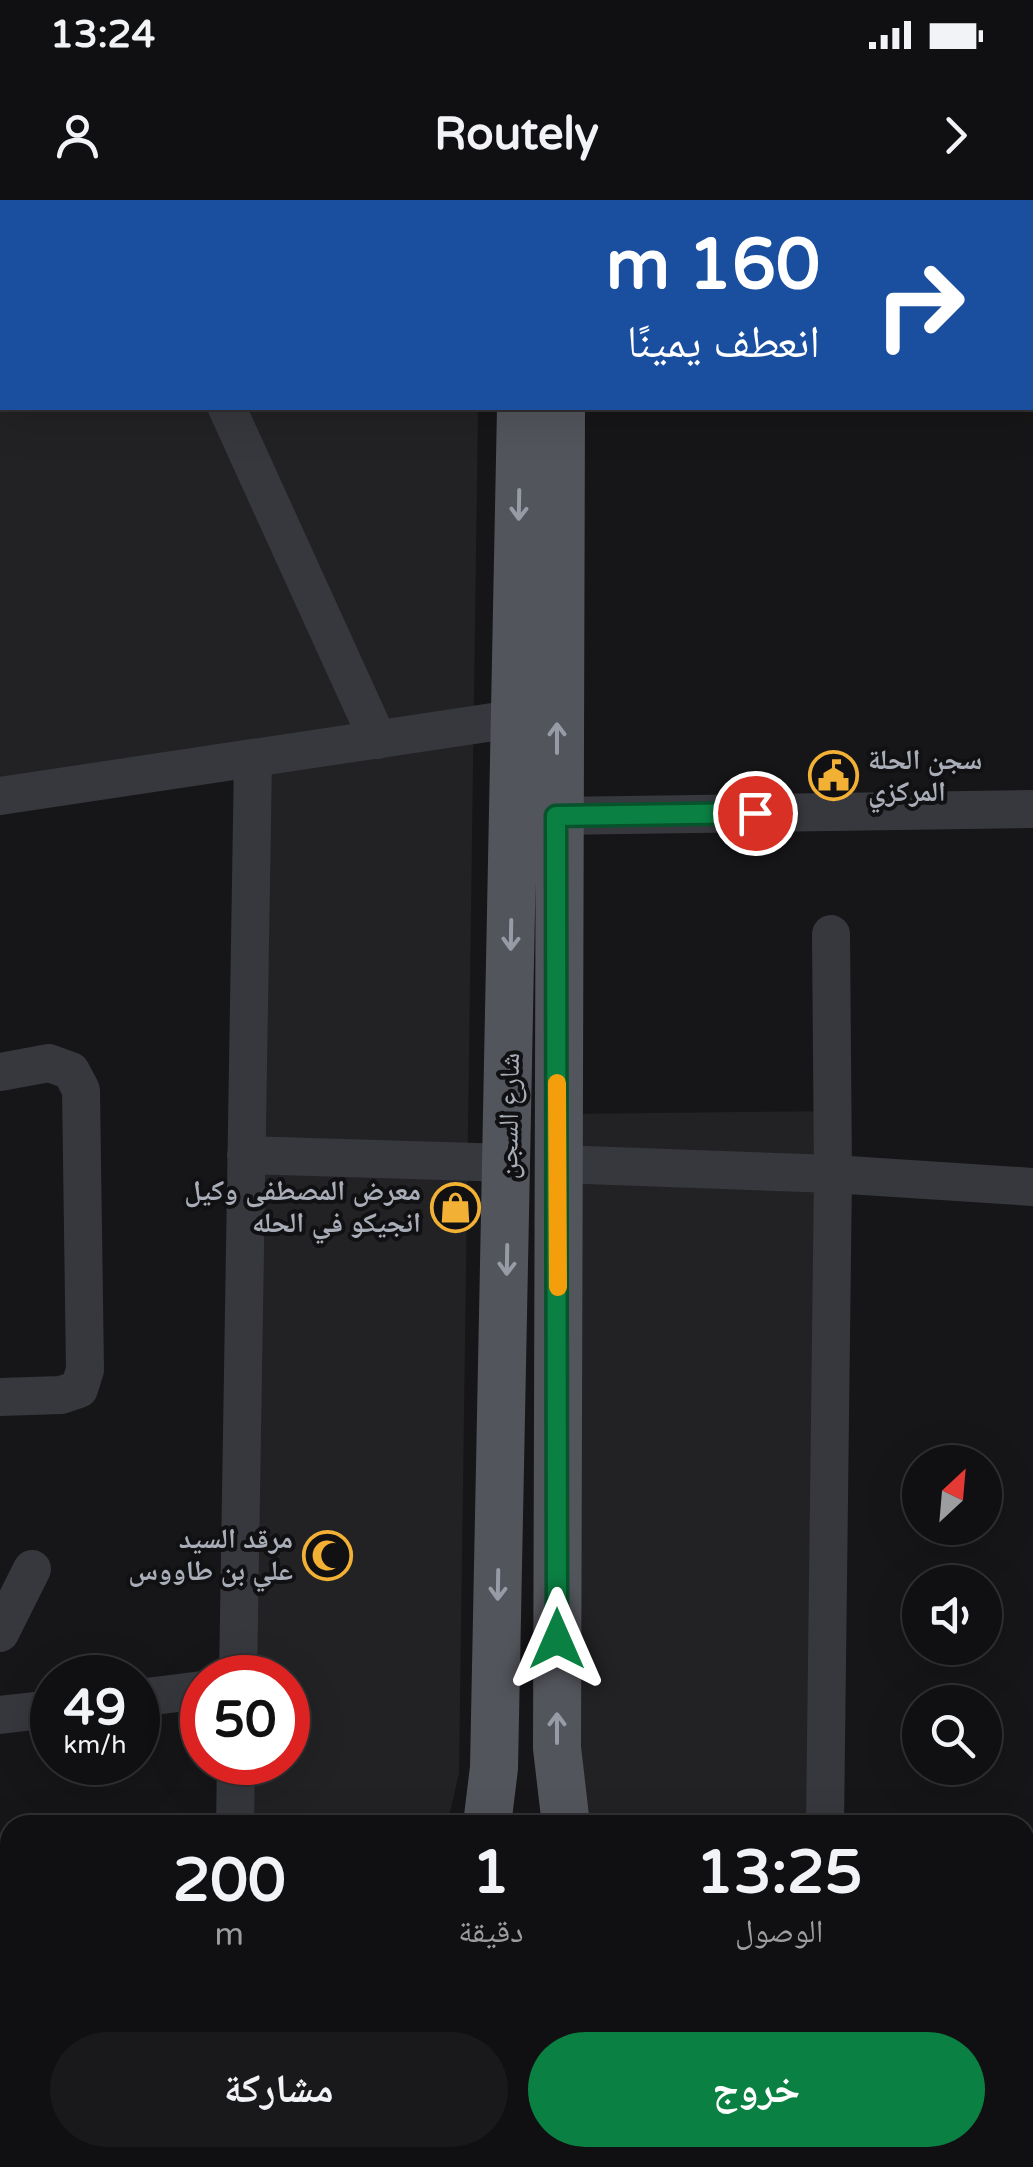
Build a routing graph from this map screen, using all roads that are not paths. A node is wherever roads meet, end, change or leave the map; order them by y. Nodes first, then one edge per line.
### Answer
1 (227, 410) edge
2 (521, 410) edge
3 (561, 410) edge
4 (514, 719) junction
5 (378, 740) junction
6 (253, 759) junction
7 (0, 796) edge
8 (1033, 809) edge
9 (539, 848) junction
10 (831, 934) dead end
11 (0, 1072) edge
12 (246, 1155) junction
13 (509, 1163) junction
14 (558, 1164) junction
15 (834, 1174) junction
16 (1033, 1187) edge
17 (557, 1368) junction
18 (504, 1369) junction
19 (0, 1397) edge
20 (557, 1420) junction
21 (502, 1423) junction
22 (32, 1569) dead end
23 (0, 1632) edge
24 (238, 1655) edge
25 (30, 1712) edge
26 (0, 1716) edge
27 (236, 1785) edge
28 (235, 1815) edge
29 (488, 1815) edge
30 (565, 1815) edge
31 (826, 1815) edge

1 - 5 street
2 -> 4 main road, شارع السجن
9 -> 3 main road, شارع السجن
4 - 5 street
4 - 9 main road, شارع السجن
5 - 6 street
6 - 7 street
6 - 12 street
8 - 9 street
9 -> 13 main road, شارع السجن
9 - 14 main road, شارع السجن
10 - 15 street
11 - 19 street
12 - 13 street
12 - 24 street
13 -> 18 main road, شارع السجن
14 - 15 street
14 - 17 main road, شارع السجن
15 - 16 street
15 - 31 street
17 - 18 main road
17 - 20 main road, شارع السجن
18 - 21 main road, شارع السجن
20 - 21 main road
30 -> 20 main road, شارع السجن
21 -> 29 main road, شارع السجن
22 - 23 street
25 - 26 street
27 - 28 street

